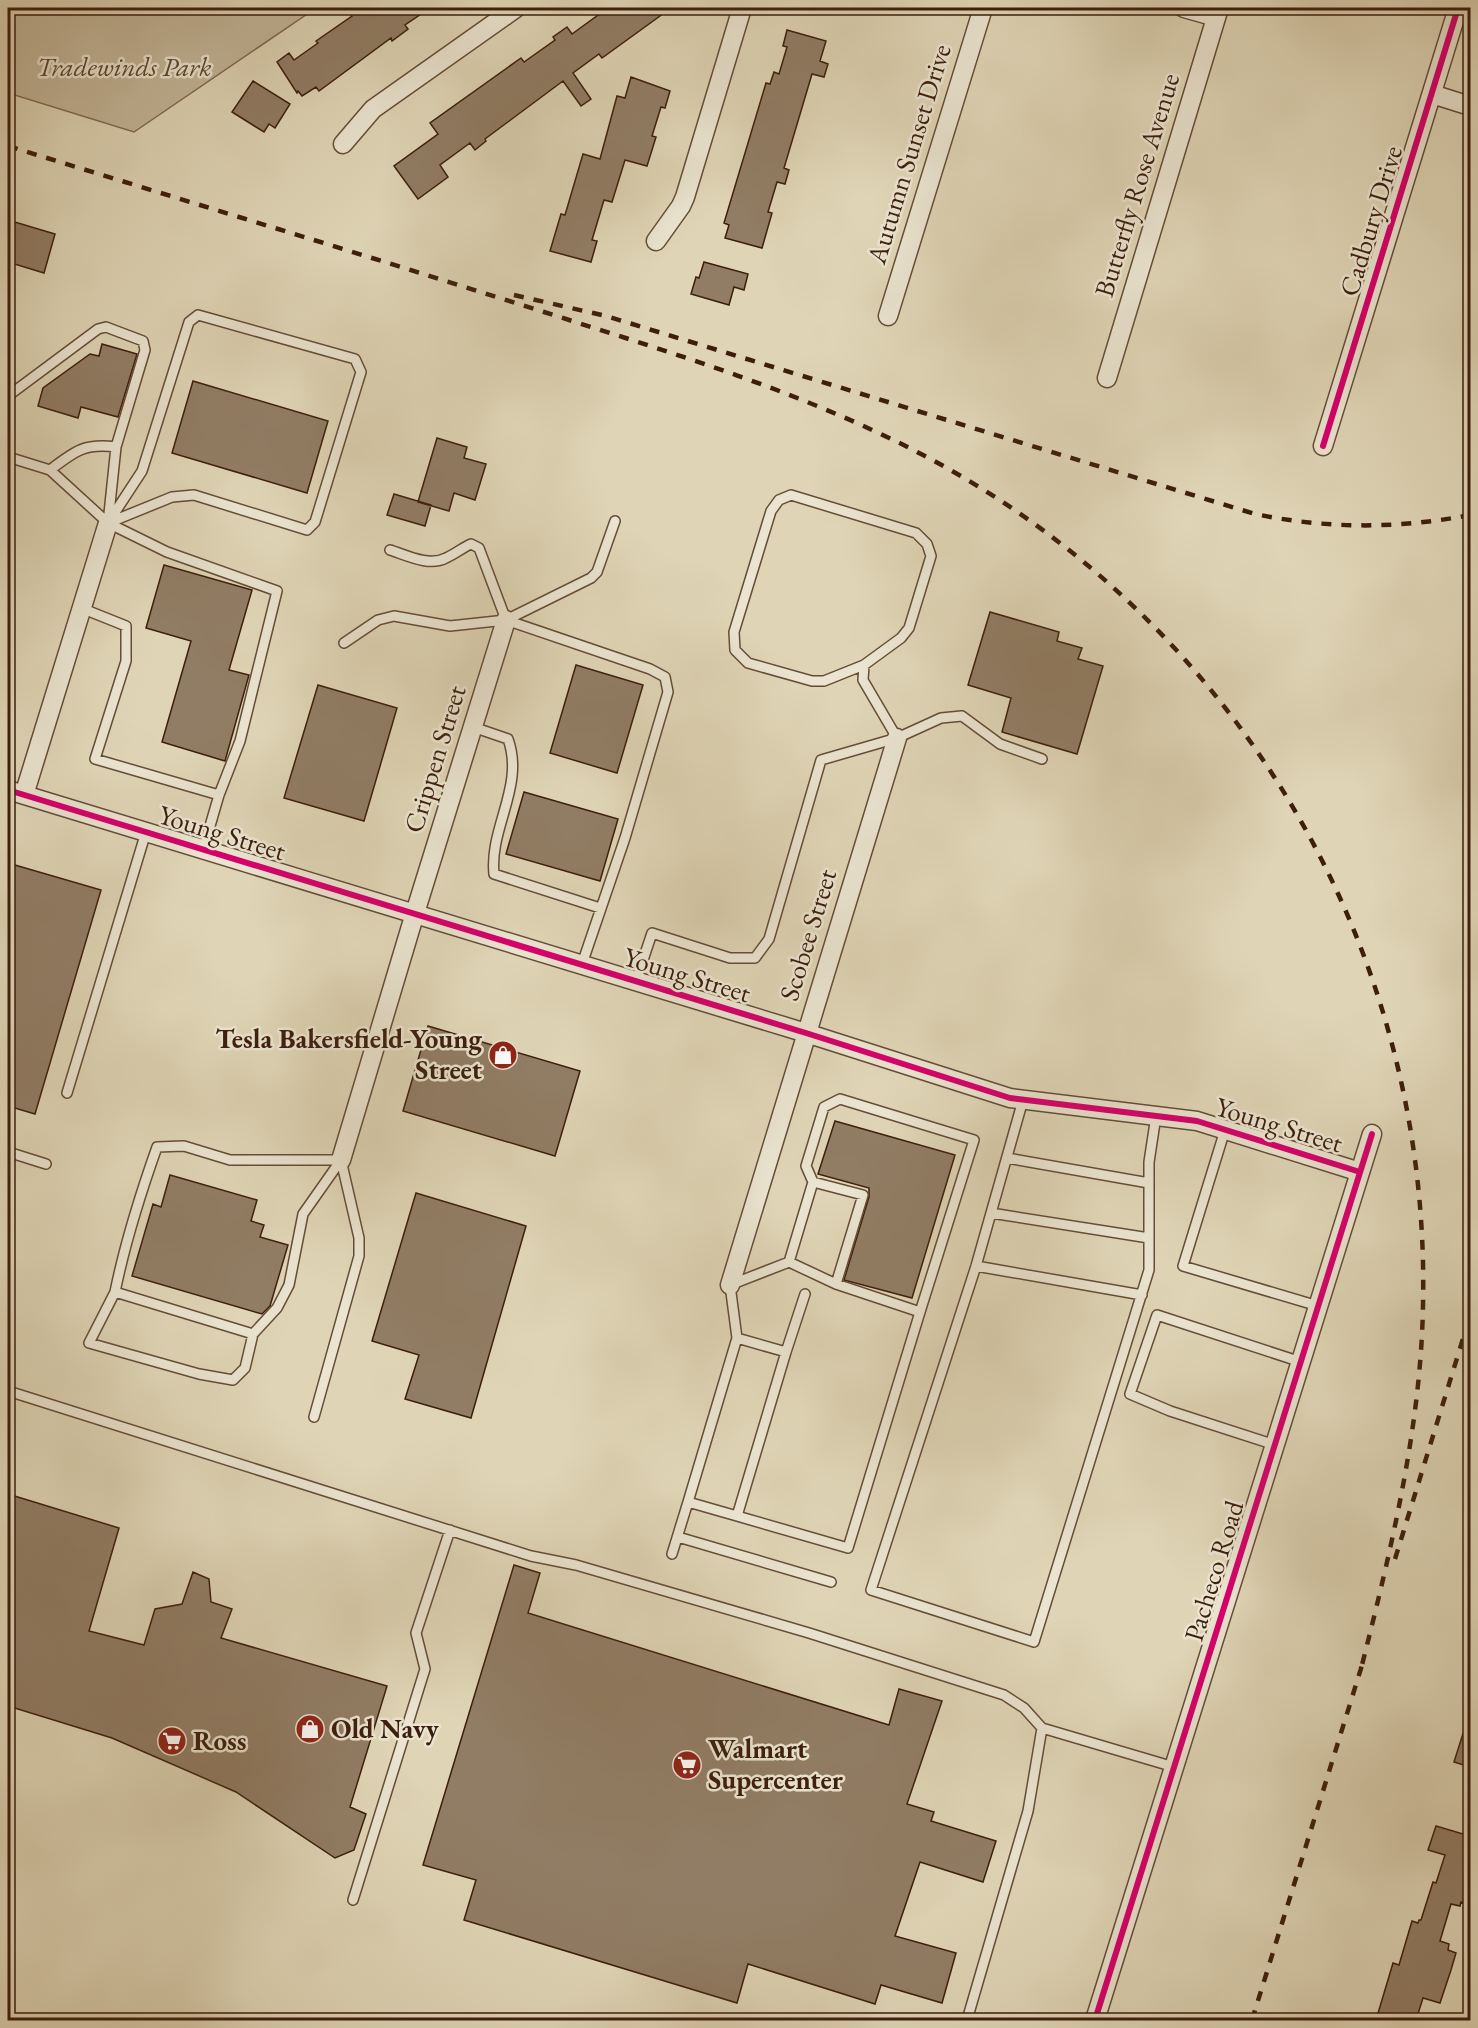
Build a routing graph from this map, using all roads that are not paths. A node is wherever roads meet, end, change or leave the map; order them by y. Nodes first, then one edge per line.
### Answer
1 (516, 8) edge
2 (742, 8) edge
3 (983, 8) edge
4 (1184, 8) edge
5 (1458, 8) edge
6 (1218, 12) edge
7 (1432, 94) junction
8 (1470, 106) edge
9 (343, 144) dead end
10 (656, 241) dead end
11 (888, 316) dead end
12 (1107, 378) dead end
13 (8, 396) edge
14 (1323, 446) dead end
15 (116, 447) junction
16 (8, 457) edge
17 (50, 470) junction
18 (615, 521) dead end
19 (108, 523) junction
20 (390, 550) dead end
21 (81, 608) junction
22 (506, 620) junction
23 (344, 643) dead end
24 (864, 665) junction
25 (473, 727) junction
26 (897, 738) junction
27 (1042, 759) dead end
28 (16, 792) edge
29 (219, 795) junction
30 (146, 832) junction
31 (203, 850) junction
32 (600, 908) junction
33 (415, 913) junction
34 (582, 964) junction
35 (636, 981) junction
36 (806, 1033) junction
37 (67, 1093) dead end
38 (1023, 1100) junction
39 (1156, 1116) junction
40 (1225, 1130) junction
41 (1372, 1134) dead end
42 (8, 1152) edge
43 (1006, 1158) junction
44 (341, 1160) junction
45 (46, 1164) dead end
46 (1360, 1172) junction
47 (813, 1182) junction
48 (1149, 1183) junction
49 (991, 1213) junction
50 (1149, 1238) junction
51 (789, 1262) junction
52 (976, 1266) junction
53 (836, 1284) junction
54 (729, 1285) junction
55 (115, 1292) junction
56 (804, 1294) dead end
57 (1142, 1295) junction
58 (1318, 1306) junction
59 (920, 1312) junction
60 (253, 1334) junction
61 (736, 1338) junction
62 (786, 1352) junction
63 (1301, 1362) junction
64 (8, 1391) edge
65 (314, 1416) dead end
66 (1275, 1445) junction
67 (688, 1502) junction
68 (737, 1516) junction
69 (450, 1530) junction
70 (678, 1537) junction
71 (672, 1554) dead end
72 (831, 1582) dead end
73 (1042, 1728) junction
74 (1174, 1767) junction
75 (353, 1900) dead end
76 (967, 2020) edge
77 (1095, 2020) edge

1 - 9 street
2 - 10 street
3 - 11 street, Autumn Sunset Drive
4 - 6 street
5 - 7 street, Cadbury Drive
6 - 12 street, Butterfly Rose Avenue
7 - 8 street
7 - 14 street, Cadbury Drive
13 - 15 lane
15 - 17 lane
15 - 19 lane
16 - 17 lane
17 - 19 lane
18 - 22 lane
19 - 19 lane
19 - 21 street
19 - 29 lane
20 - 22 lane
21 - 28 street
21 - 29 lane
22 - 23 lane
22 - 25 street, Crippen Street
22 - 32 lane
24 - 24 lane
24 - 26 lane
25 - 32 lane
25 - 33 street, Crippen Street
26 - 27 lane
26 - 35 lane
26 - 36 street, Scobee Street
28 - 30 street, Young Street
29 - 31 lane
30 - 31 street, Young Street
30 - 37 lane
31 - 33 street, Young Street
32 - 34 lane
33 - 34 street, Young Street
33 - 44 street, Crippen Street
34 - 35 street, Young Street
35 - 36 street, Young Street
36 - 38 street, Young Street
36 - 54 street, Scobee Street
38 - 39 street, Young Street
38 - 43 lane
39 - 40 street, Young Street
39 - 48 lane
40 - 46 street, Young Street
40 - 58 lane
41 - 46 street, Pacheco Road
42 - 45 lane
43 - 48 lane
43 - 49 lane
44 - 55 lane
44 - 60 lane
44 - 65 lane
46 - 58 street, Pacheco Road
47 - 51 lane
47 - 53 lane
47 - 59 lane
48 - 50 lane
49 - 50 lane
49 - 52 lane
50 - 57 lane
51 - 53 lane
51 - 54 lane
52 - 57 lane
52 - 57 lane
53 - 59 lane
54 - 61 lane
55 - 60 lane
55 - 60 lane
56 - 62 lane
58 - 63 street, Pacheco Road
59 - 68 lane
61 - 62 lane
61 - 67 lane
62 - 68 lane
63 - 66 street, Pacheco Road
63 - 66 lane
64 - 69 lane
66 - 74 street, Pacheco Road
67 - 68 lane
67 - 70 lane
69 - 73 lane
69 - 75 lane
70 - 71 lane
70 - 72 lane
73 - 74 lane
73 - 76 lane
74 - 77 street, Pacheco Road

